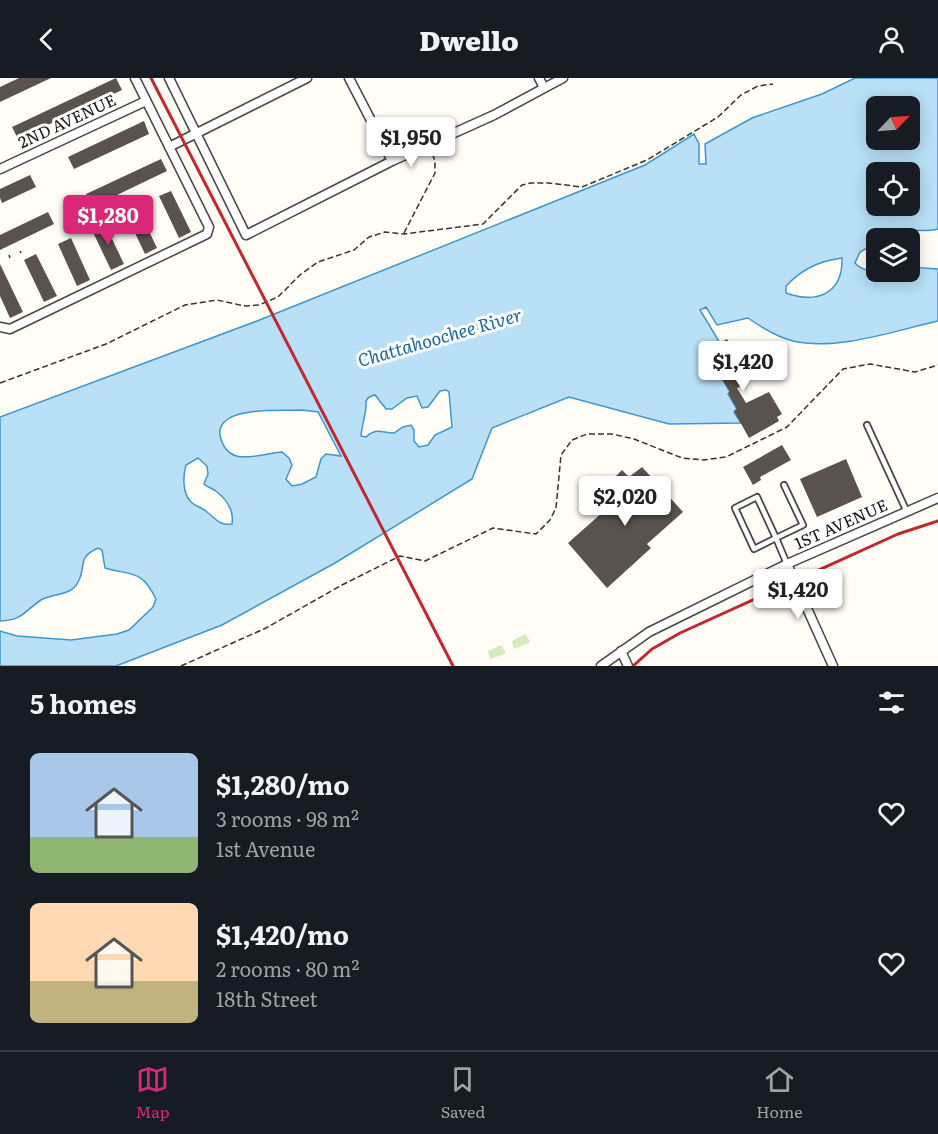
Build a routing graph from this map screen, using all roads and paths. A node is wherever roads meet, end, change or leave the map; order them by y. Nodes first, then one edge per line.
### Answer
1 (135, 78) edge
2 (169, 78) edge
3 (307, 78) edge
4 (349, 78) edge
5 (539, 78) edge
6 (563, 78) edge
7 (773, 84) dead end
8 (544, 88) junction
9 (146, 101) junction
10 (197, 133) junction
11 (429, 145) junction
12 (170, 147) junction
13 (392, 161) junction
14 (0, 169) edge
15 (404, 234) junction
16 (0, 327) edge
17 (938, 365) edge
18 (0, 383) edge
19 (867, 426) dead end
20 (784, 484) dead end
21 (938, 498) edge
22 (907, 512) junction
23 (776, 538) junction
24 (787, 564) junction
25 (621, 651) junction
26 (181, 666) edge
27 (601, 666) edge
28 (628, 666) edge
29 (833, 666) edge

1 - 9 street
2 - 10 street
3 - 10 street
4 - 13 street
5 - 8 street
6 - 8 street
7 - 15 path
8 - 11 street
9 - 12 street
9 - 14 street, 2ND AVENUE
10 - 12 street
10 - 13 street
11 - 13 street
11 - 15 path
12 - 16 street
15 - 18 path
17 - 26 path
19 - 22 lane
20 - 23 lane
21 - 22 street, 1ST AVENUE
22 - 24 street, 1ST AVENUE
23 - 23 lane
23 - 24 lane
24 - 25 street, 1ST AVENUE
24 - 29 street
25 - 27 street, 1ST AVENUE
25 - 28 street

